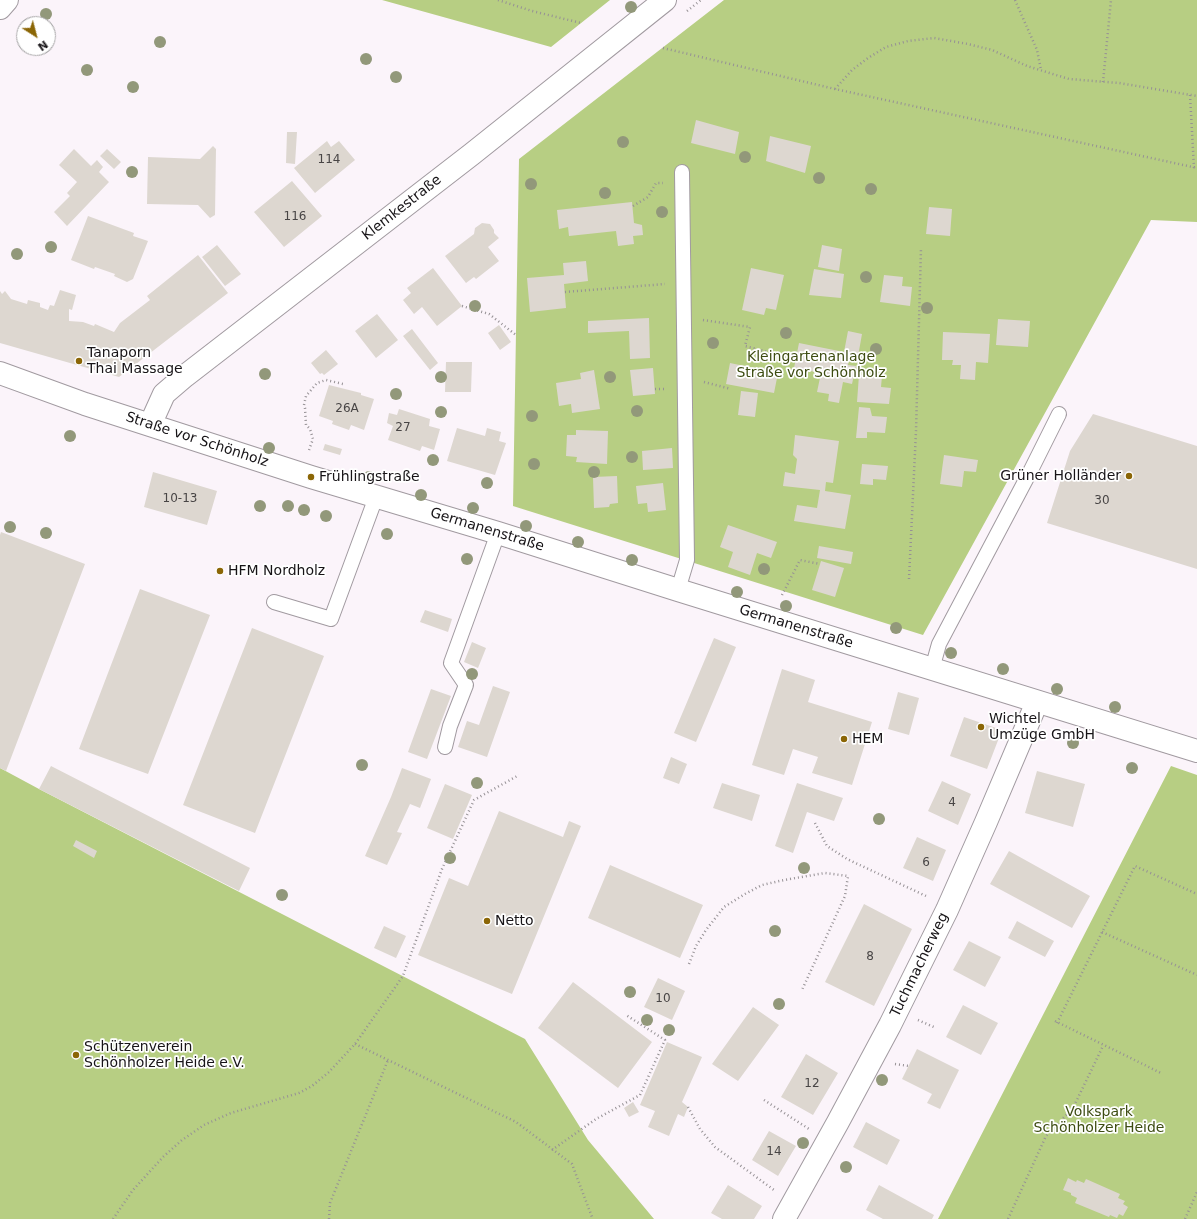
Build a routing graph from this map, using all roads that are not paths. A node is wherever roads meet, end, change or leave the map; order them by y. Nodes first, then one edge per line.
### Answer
1 (7, 0) edge
2 (665, 0) edge
3 (0, 8) edge
4 (682, 177) road end
5 (0, 373) edge
6 (1059, 414) dead end
7 (150, 424) junction
8 (386, 500) junction
9 (498, 533) junction
10 (678, 590) junction
11 (274, 602) dead end
12 (932, 669) junction
13 (1037, 702) junction
14 (445, 747) dead end
15 (1197, 751) edge
16 (788, 1211) edge

1 - 3 main road
2 - 7 main road, Klemkestraße
4 - 10 lane
5 - 7 main road, Straße vor Schönholz
6 - 12 lane
7 - 8 main road, Straße vor Schönholz
8 - 9 main road, Germanenstraße
8 - 11 lane
9 - 10 main road, Germanenstraße
9 - 14 lane
10 - 12 main road, Germanenstraße
12 - 13 main road, Germanenstraße
13 - 15 main road, Germanenstraße
13 - 16 main road, Tuchmacherweg

